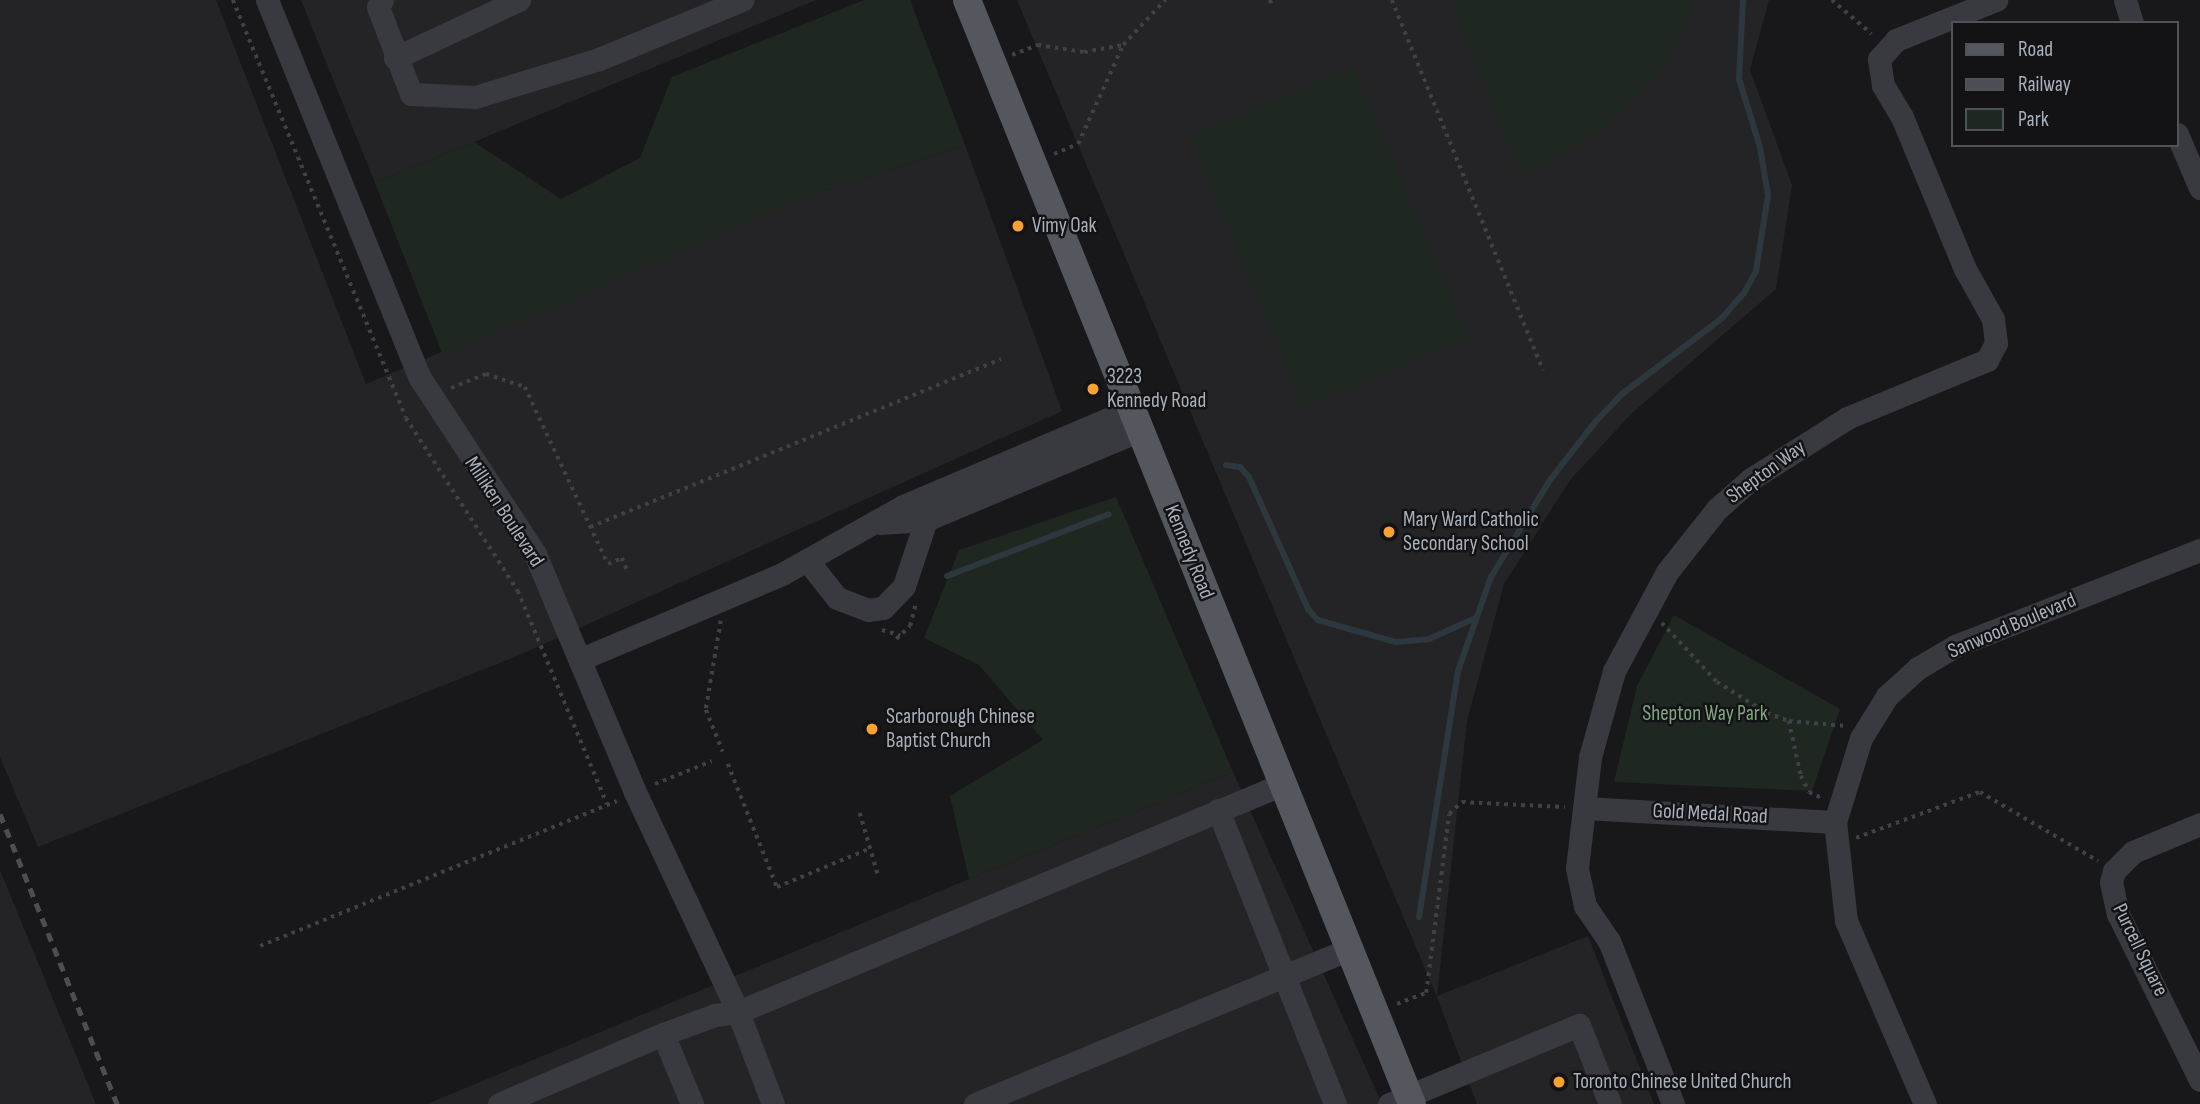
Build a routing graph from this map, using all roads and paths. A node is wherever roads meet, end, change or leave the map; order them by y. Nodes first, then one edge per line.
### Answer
1 (267, 0) edge
2 (382, 0) edge
3 (519, 0) edge
4 (742, 0) edge
5 (967, 0) edge
6 (1166, 0) edge
7 (1270, 0) edge
8 (1392, 0) edge
9 (1832, 0) edge
10 (1996, 0) edge
11 (2125, 0) edge
12 (1272, 5) dead end
13 (2131, 21) edge
14 (1872, 34) dead end
15 (1038, 45) dead end
16 (1123, 45) junction
17 (395, 58) junction
18 (2179, 139) edge
19 (1078, 144) dead end
20 (2200, 188) edge
21 (1001, 359) dead end
22 (1542, 370) dead end
23 (449, 389) dead end
24 (1135, 419) junction
25 (926, 520) junction
26 (877, 524) junction
27 (590, 527) junction
28 (2200, 550) edge
29 (807, 560) junction
30 (627, 570) dead end
31 (918, 595) dead end
32 (722, 619) dead end
33 (1662, 622) dead end
34 (876, 629) dead end
35 (581, 659) junction
36 (1789, 721) junction
37 (1840, 725) dead end
38 (723, 752) dead end
39 (712, 761) dead end
40 (728, 764) dead end
41 (655, 784) dead end
42 (1283, 784) junction
43 (1814, 796) dead end
44 (617, 801) dead end
45 (1584, 808) junction
46 (1218, 810) junction
47 (860, 813) dead end
48 (1835, 822) junction
49 (2200, 824) edge
50 (1851, 840) dead end
51 (871, 848) junction
52 (2114, 871) junction
53 (878, 875) dead end
54 (260, 946) dead end
55 (1349, 948) junction
56 (1284, 976) junction
57 (738, 1012) junction
58 (1375, 1013) junction
59 (663, 1034) junction
60 (2200, 1080) edge
61 (1403, 1101) edge
62 (499, 1104) edge
63 (692, 1104) edge
64 (773, 1104) edge
65 (975, 1104) edge
66 (1335, 1104) edge
67 (1610, 1104) edge
68 (1673, 1104) edge
69 (1924, 1104) edge

1 - 35 street, Milliken Boulevard
2 - 17 street
3 - 17 street
4 - 17 street
5 - 24 main road, Kennedy Road
6 - 16 path
7 - 12 path
8 - 22 path
9 - 14 path
10 - 45 street, Shepton Way
11 - 13 street
15 - 16 path
16 - 19 path
18 - 20 street
21 - 27 path
23 - 27 path
24 - 25 street
24 - 26 street
24 - 42 main road, Kennedy Road
25 - 26 street
25 - 29 street
26 - 29 street
27 - 30 path
28 - 48 street, Sanwood Boulevard
29 - 35 street
31 - 34 path
32 - 38 path
33 - 36 path
35 - 57 street, Milliken Boulevard
36 - 37 path
36 - 43 path
39 - 41 path
40 - 51 path
42 - 46 street
42 - 55 main road, Kennedy Road
44 - 54 path
45 - 48 street, Gold Medal Road
45 - 58 path
45 - 68 street, Shepton Way
46 - 56 street
46 - 57 street
47 - 51 path
48 - 69 street, Sanwood Boulevard
49 - 52 street
50 - 52 path
51 - 53 path
52 - 60 street, Purcell Square
55 - 56 street
55 - 58 main road, Kennedy Road
56 - 65 street
56 - 66 street
57 - 59 street
57 - 64 street, Milliken Boulevard
58 - 61 main road, Kennedy Road
59 - 62 street
59 - 63 street
61 - 67 street

